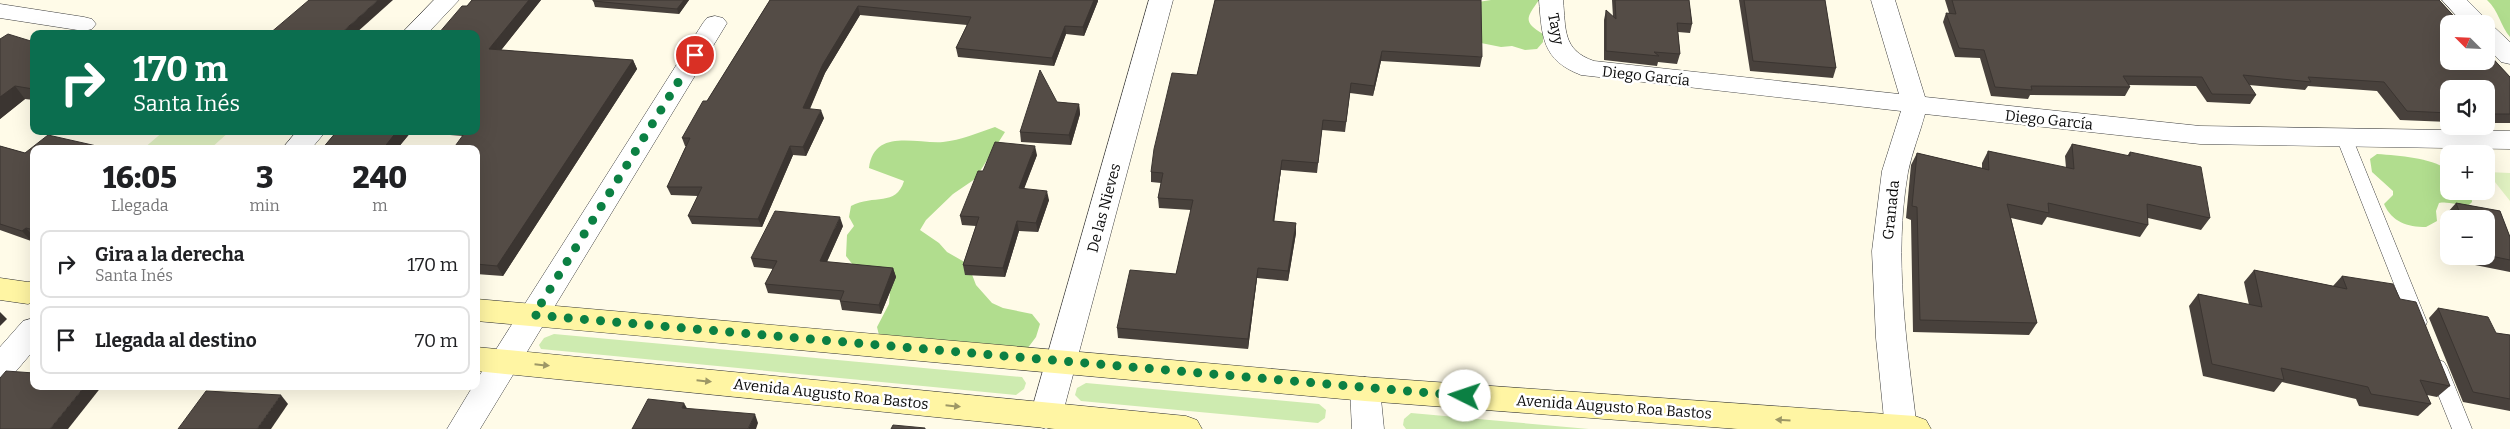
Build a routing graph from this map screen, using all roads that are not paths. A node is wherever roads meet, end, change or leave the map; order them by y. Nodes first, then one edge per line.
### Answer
1 (447, 0) edge
2 (1161, 0) edge
3 (1551, 0) edge
4 (1883, 0) edge
5 (2454, 0) edge
6 (0, 11) edge
7 (2469, 15) edge
8 (715, 23) dead end
9 (84, 24) dead end
10 (417, 30) edge
11 (2495, 41) edge
12 (2510, 56) edge
13 (1590, 70) joint
14 (1915, 106) junction
15 (309, 135) edge
16 (2344, 137) junction
17 (2510, 140) edge
18 (299, 145) edge
19 (0, 289) edge
20 (30, 296) edge
21 (480, 310) edge
22 (534, 315) junction
23 (30, 334) edge
24 (480, 359) edge
25 (506, 362) junction
26 (1062, 362) junction
27 (0, 368) edge
28 (1365, 389) junction
29 (1046, 416) junction
30 (463, 429) edge
31 (1186, 429) edge
32 (1368, 429) edge
33 (1906, 429) edge
34 (2462, 429) edge

1 - 10 street
2 - 26 street, De las Nieves
3 - 13 street, Tayy
4 - 14 street
5 - 7 street
6 - 9 street
8 - 22 street
11 - 12 street
13 - 14 street, Diego García
14 - 16 street, Diego García
14 - 33 street, Granada
15 - 18 street
16 - 17 street, Diego García
16 - 34 lane
19 - 20 main road
21 - 22 main road, Avenida Augusto Roa Bastos
22 - 25 street
22 - 26 main road, Avenida Augusto Roa Bastos
23 - 27 street
24 - 25 main road, Avenida Augusto Roa Bastos
25 -> 29 main road, Avenida Augusto Roa Bastos
25 - 30 street
26 - 28 main road, Avenida Augusto Roa Bastos
26 - 29 street, De las Nieves
28 - 32 street
33 -> 28 main road, Avenida Augusto Roa Bastos
29 - 31 main road, Avenida Augusto Roa Bastos

